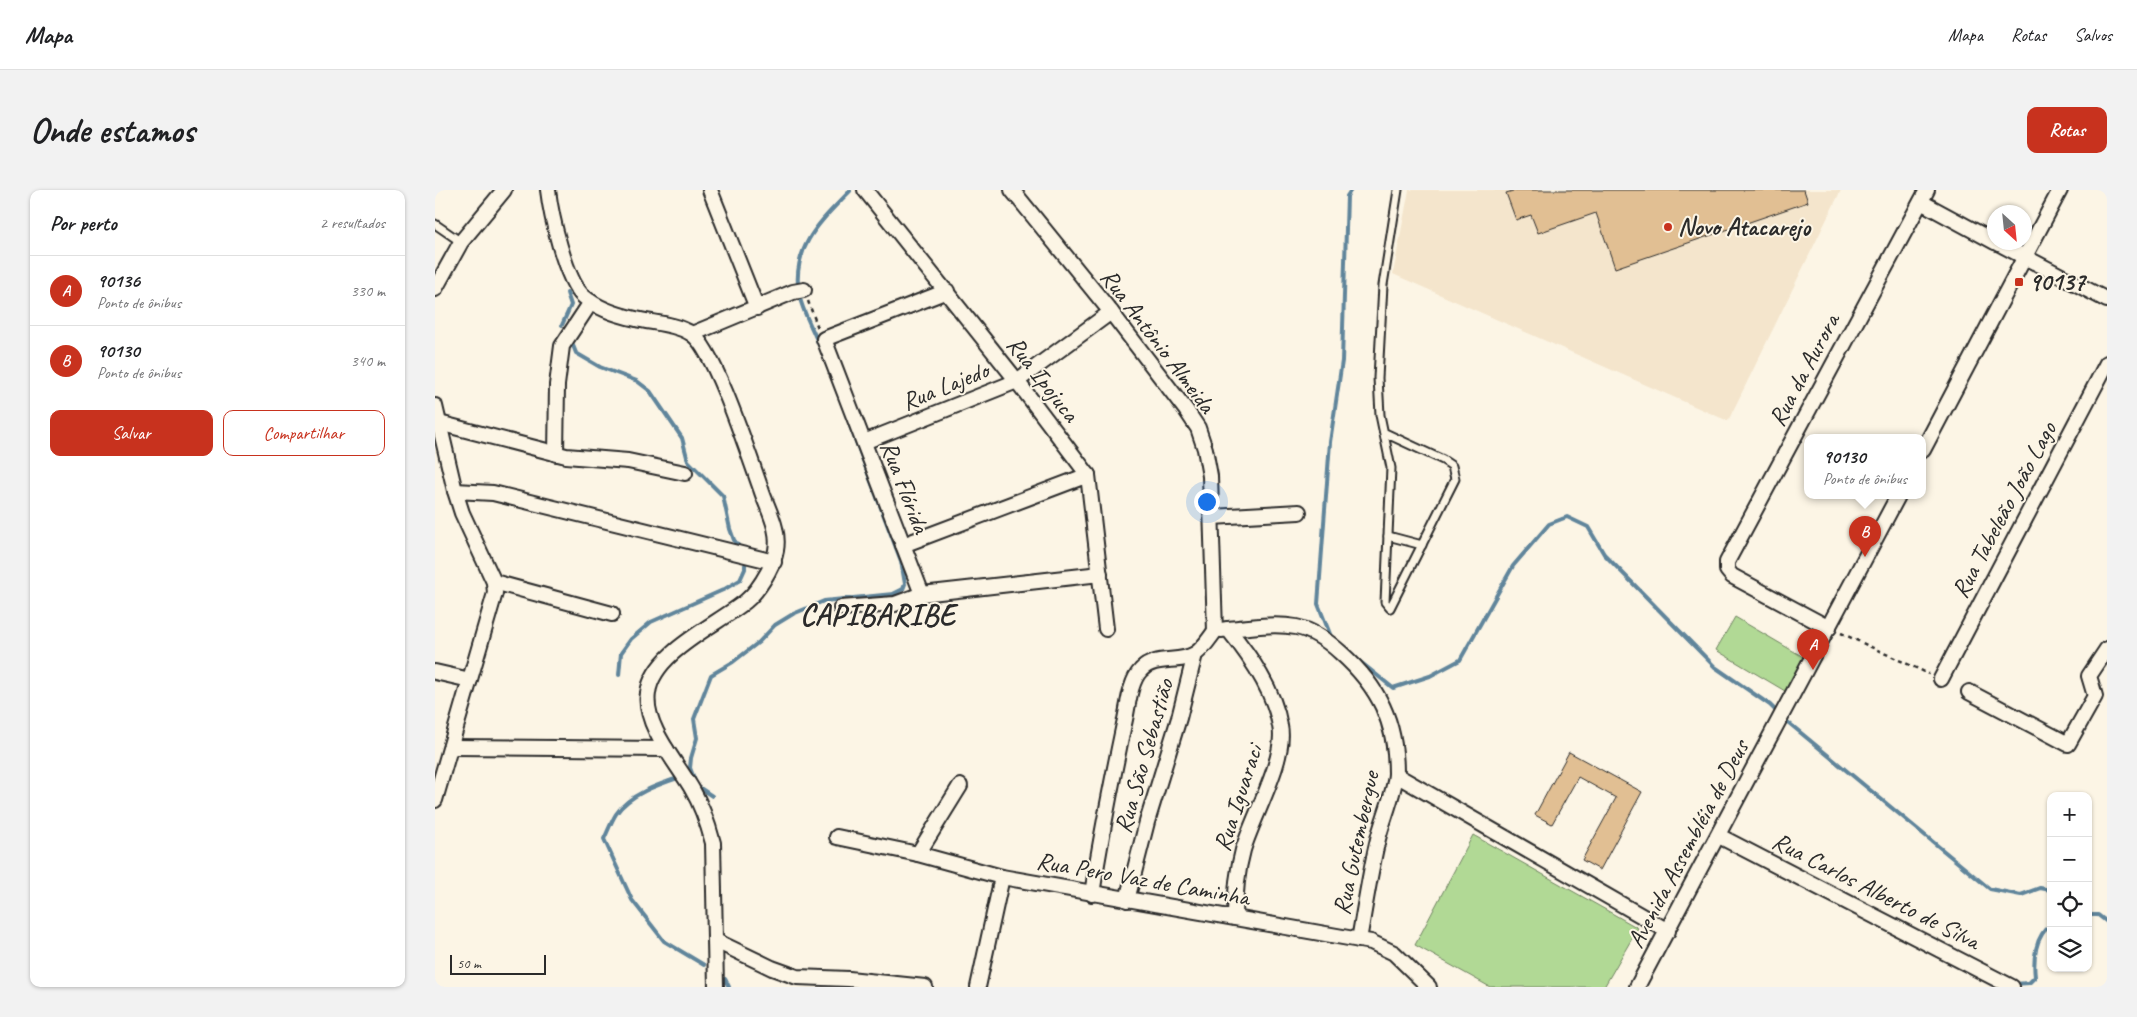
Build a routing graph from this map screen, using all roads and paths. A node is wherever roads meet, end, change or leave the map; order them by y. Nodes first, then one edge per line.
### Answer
1 (504, 190) edge
2 (548, 190) edge
3 (710, 190) edge
4 (865, 190) edge
5 (1012, 190) edge
6 (1399, 190) edge
7 (2060, 190) edge
8 (1924, 196) edge
9 (436, 225) edge
10 (435, 235) edge
11 (1987, 237) edge
12 (461, 242) junction
13 (2010, 250) edge
14 (2024, 258) junction
15 (435, 289) edge
16 (799, 291) joint
17 (947, 291) junction
18 (2107, 300) edge
19 (591, 302) junction
20 (757, 308) junction
21 (1111, 312) junction
22 (692, 334) junction
23 (824, 339) junction
24 (2107, 363) edge
25 (1017, 381) junction
26 (435, 406) edge
27 (439, 423) junction
28 (1385, 433) junction
29 (864, 442) junction
30 (1926, 444) edge
31 (556, 454) junction
32 (685, 473) dead end
33 (1088, 475) junction
34 (455, 491) junction
35 (1896, 499) edge
36 (1299, 512) dead end
37 (1212, 517) junction
38 (1388, 536) junction
39 (903, 545) junction
40 (1422, 545) junction
41 (774, 562) junction
42 (1099, 574) junction
43 (494, 582) junction
44 (922, 594) junction
45 (841, 608) dead end
46 (612, 614) dead end
47 (1829, 628) junction
48 (1106, 629) dead end
49 (1221, 630) junction
50 (2107, 649) edge
51 (1195, 654) junction
52 (435, 672) edge
53 (1941, 679) joint
54 (470, 680) junction
55 (1969, 692) dead end
56 (451, 747) junction
57 (666, 750) junction
58 (1396, 775) junction
59 (960, 786) dead end
60 (435, 800) edge
61 (1719, 836) junction
62 (837, 837) dead end
63 (918, 854) junction
64 (1002, 877) junction
65 (1092, 894) junction
66 (1127, 900) junction
67 (1235, 918) junction
68 (1668, 931) junction
69 (1359, 940) junction
70 (716, 941) junction
71 (716, 987) edge
72 (925, 987) edge
73 (978, 987) edge
74 (1429, 987) edge
75 (1637, 987) edge
76 (2012, 987) edge

1 - 12 street
2 - 19 street
3 - 20 street
4 - 17 street, Rua Ipojuca
5 - 21 street, Rua Antônio Almeida
6 - 28 lane
7 - 14 street
8 - 11 street
8 - 47 street, Rua da Aurora
9 - 10 lane
9 - 12 lane
12 - 15 street
13 - 14 street
14 - 18 street
14 - 30 street
16 - 20 street
16 - 23 path
17 - 23 street
17 - 25 street, Rua Ipojuca
19 - 22 street
19 - 31 street
20 - 22 street
21 - 25 street, Rua Lajedo
21 - 37 street, Rua Antônio Almeida
22 - 41 street
23 - 29 street, Rua Flórida
24 - 53 street, Rua Tabeleão João Lago
25 - 29 street, Rua Lajedo
25 - 33 street, Rua Ipojuca
26 - 27 street
27 - 31 street
27 - 34 street
28 - 38 lane
28 - 40 lane
29 - 39 street, Rua Flórida
31 - 32 street
33 - 39 street
33 - 42 street
34 - 41 street
34 - 43 street
35 - 47 street
36 - 37 street
37 - 49 street, Rua Antônio Almeida
38 - 40 lane
38 - 40 lane
39 - 44 street, Rua Flórida
41 - 57 street
42 - 44 street
42 - 48 street
43 - 46 street
43 - 54 street
44 - 45 street
47 - 53 path
47 - 61 street, Avenida Assembléia de Deus
49 - 51 street
49 - 58 street, Rua Gutembergue
49 - 67 street, Rua Iguaraci
50 - 55 street
51 - 65 street
51 - 66 street, Rua São Sebastião
52 - 54 street
54 - 56 street
56 - 57 street
56 - 60 street
57 - 70 street
58 - 68 street
58 - 69 street, Rua Gutembergue
59 - 63 street
61 - 68 street, Avenida Assembléia de Deus
61 - 76 street, Rua Carlos Alberto de Silva
62 - 63 street, Rua Pero Vaz de Caminha
63 - 64 street, Rua Pero Vaz de Caminha
64 - 65 street, Rua Pero Vaz de Caminha
64 - 73 street
65 - 66 street, Rua Pero Vaz de Caminha
66 - 67 street, Rua Pero Vaz de Caminha
67 - 69 street, Rua Pero Vaz de Caminha
68 - 75 street, Avenida Assembléia de Deus
69 - 74 street, Rua Pero Vaz de Caminha
70 - 71 street
70 - 72 street

